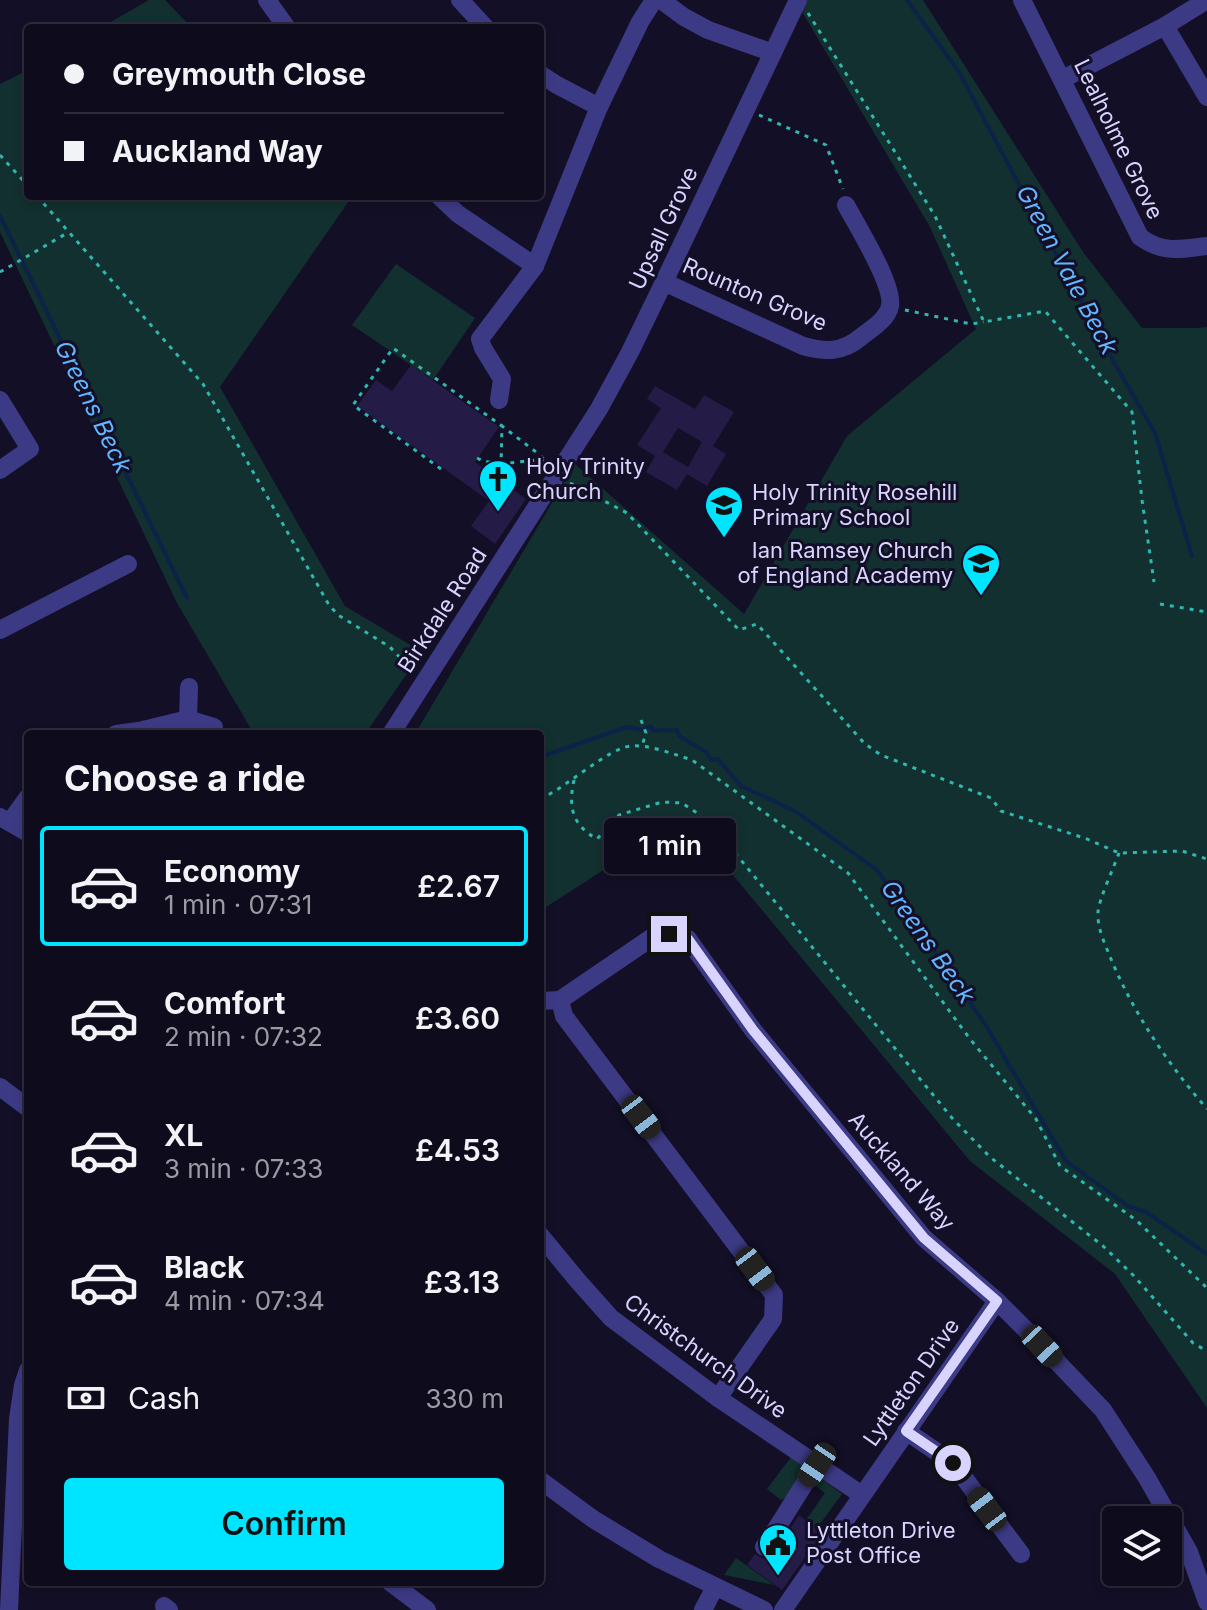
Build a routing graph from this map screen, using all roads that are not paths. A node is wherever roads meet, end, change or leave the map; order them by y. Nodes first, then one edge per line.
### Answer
1 (267, 0) edge
2 (460, 0) edge
3 (654, 0) edge
4 (661, 0) edge
5 (1022, 0) edge
6 (1207, 0) edge
7 (802, 5) edge
8 (284, 24) edge
9 (482, 24) edge
10 (1165, 26) junction
11 (773, 53) junction
12 (544, 77) edge
13 (1063, 79) junction
14 (1207, 97) edge
15 (599, 107) junction
16 (443, 200) edge
17 (846, 205) road end
18 (1207, 246) edge
19 (535, 266) junction
20 (664, 282) junction
21 (0, 400) edge
22 (499, 400) dead end
23 (0, 470) edge
24 (555, 470) joint
25 (128, 564) dead end
26 (0, 630) edge
27 (189, 687) dead end
28 (188, 719) junction
29 (214, 727) dead end
30 (147, 730) edge
31 (393, 730) edge
32 (24, 801) edge
33 (5, 819) edge
34 (24, 831) edge
35 (560, 1000) junction
36 (544, 1001) edge
37 (0, 1087) edge
38 (24, 1105) edge
39 (544, 1240) edge
40 (997, 1301) junction
41 (24, 1382) edge
42 (718, 1398) junction
43 (906, 1431) junction
44 (817, 1465) junction
45 (544, 1483) edge
46 (862, 1495) junction
47 (764, 1547) dead end
48 (1021, 1554) dead end
49 (6, 1558) edge
50 (395, 1586) edge
51 (715, 1587) junction
52 (1207, 1602) edge
53 (9, 1610) edge
54 (427, 1610) edge
55 (703, 1610) edge
56 (764, 1610) edge
57 (783, 1610) edge

1 - 8 street
2 - 9 street
3 - 15 street
4 - 11 street
5 - 13 street, Lealholme Grove
6 - 10 street
7 - 11 street, Upsall Grove
10 - 13 street
10 - 14 street
11 - 20 street, Upsall Grove
12 - 15 street
13 - 18 street, Lealholme Grove
15 - 19 street
16 - 19 street
17 - 20 street, Rounton Grove
19 - 22 street
20 - 24 street, Upsall Grove
21 - 23 street
24 - 31 street, Birkdale Road
25 - 26 street
27 - 28 street
28 - 29 street
28 - 30 street
32 - 33 street
33 - 34 street
35 - 36 street
35 - 40 street, Auckland Way
35 - 42 street
37 - 38 street
39 - 42 street, Christchurch Drive
40 - 43 street, Lyttleton Drive
40 - 52 street, Auckland Way
41 - 49 street
42 - 44 street, Christchurch Drive
43 - 46 street, Lyttleton Drive
43 - 48 street
44 - 46 street, Christchurch Drive
44 - 47 street
45 - 51 street
46 - 57 street, Lyttleton Drive
49 - 53 street
50 - 54 street
51 - 55 street
51 - 56 street

